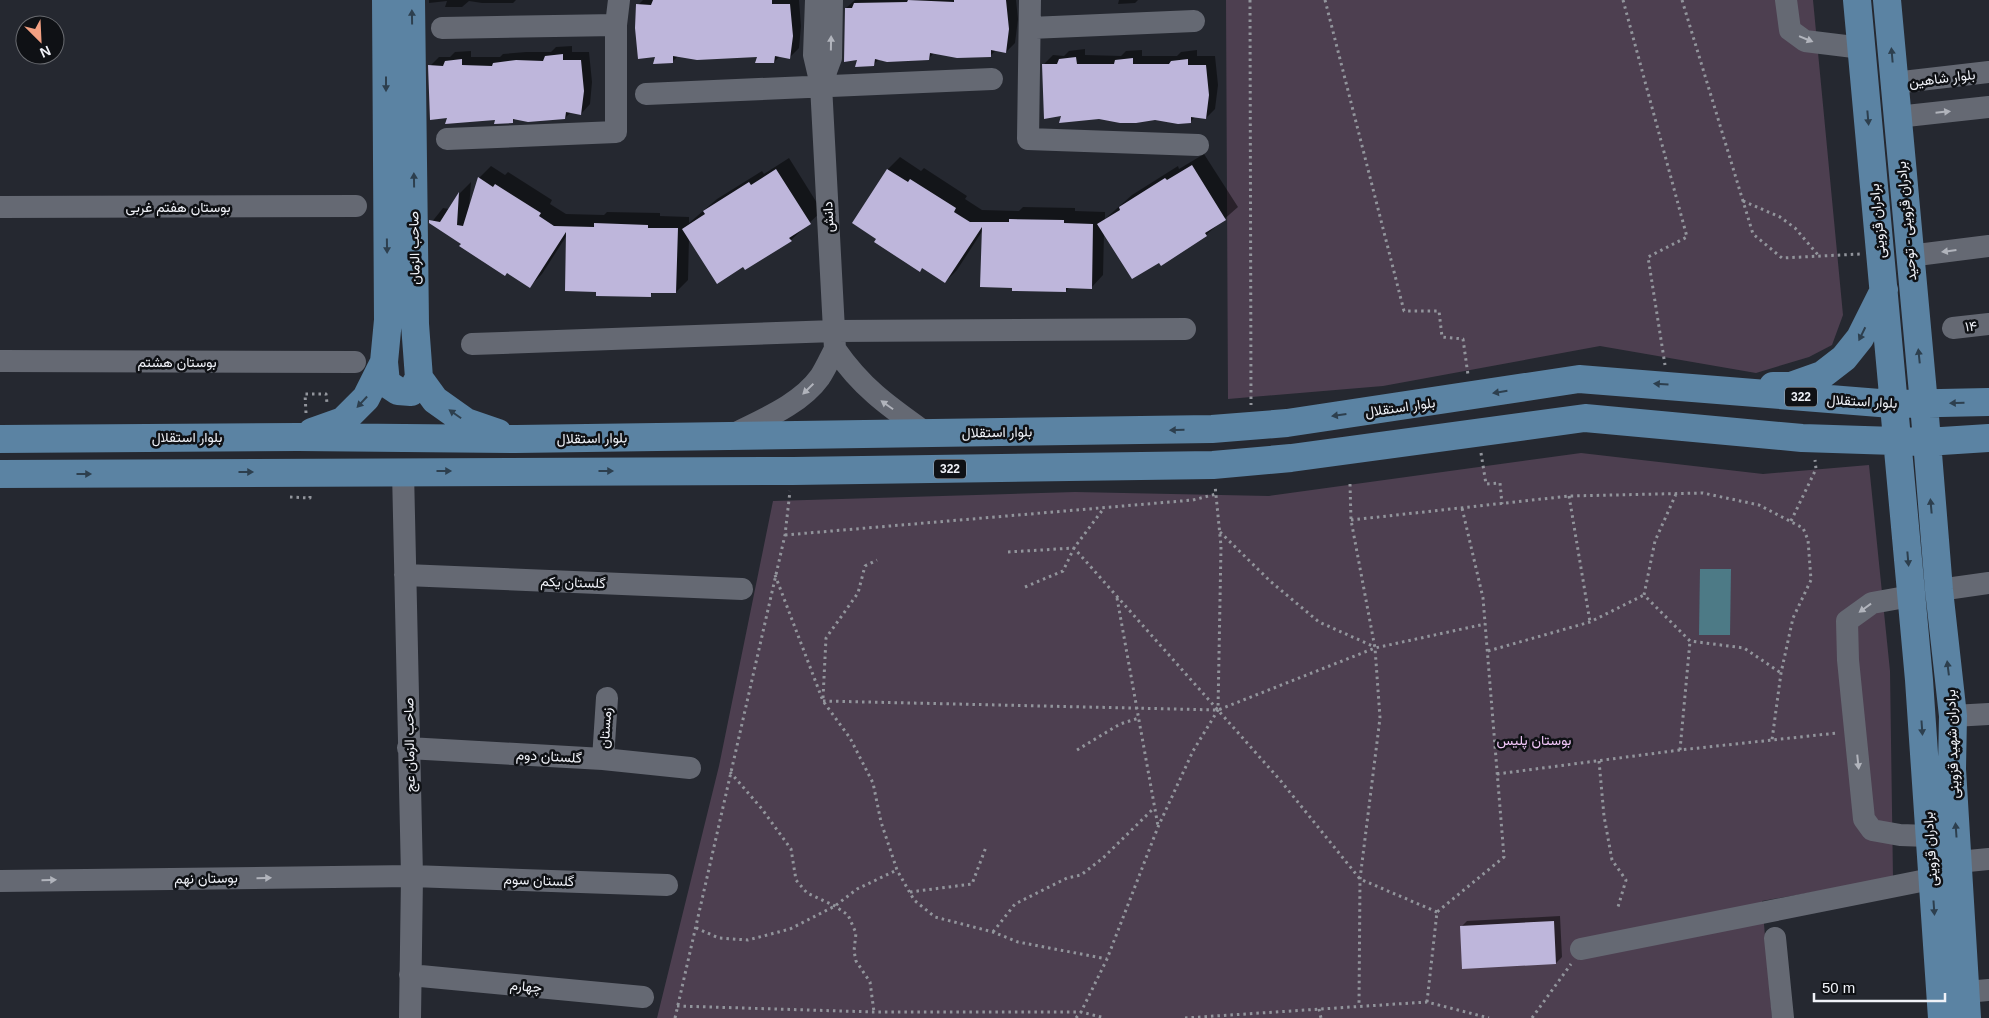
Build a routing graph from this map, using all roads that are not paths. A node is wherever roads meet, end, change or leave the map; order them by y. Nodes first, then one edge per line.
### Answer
1 (386, 0) edge
2 (411, 0) edge
3 (619, 0) edge
4 (816, 0) edge
5 (832, 0) edge
6 (1030, 0) edge
7 (1786, 0) edge
8 (1858, 0) edge
9 (1887, 0) edge
10 (1194, 21) dead end
11 (616, 25) junction
12 (442, 28) dead end
13 (1030, 28) junction
14 (1862, 48) junction
15 (1989, 72) edge
16 (992, 79) dead end
17 (1894, 83) junction
18 (821, 85) junction
19 (646, 94) dead end
20 (1989, 107) edge
21 (1897, 117) junction
22 (447, 140) dead end
23 (1198, 145) dead end
24 (356, 206) dead end
25 (0, 207) edge
26 (1989, 246) edge
27 (1909, 256) junction
28 (1884, 290) junction
29 (1989, 324) edge
30 (1953, 328) dead end
31 (1185, 329) dead end
32 (835, 340) junction
33 (472, 344) dead end
34 (0, 361) edge
35 (355, 362) dead end
36 (384, 362) junction
37 (419, 378) junction
38 (1710, 389) junction
39 (1989, 402) edge
40 (1892, 404) junction
41 (1924, 404) junction
42 (926, 433) junction
43 (298, 436) junction
44 (731, 436) junction
45 (1989, 438) edge
46 (0, 439) edge
47 (39, 439) junction
48 (516, 439) junction
49 (1897, 441) junction
50 (1926, 442) junction
51 (403, 471) junction
52 (0, 474) edge
53 (41, 474) junction
54 (405, 575) junction
55 (1989, 583) edge
56 (742, 589) dead end
57 (1939, 590) junction
58 (1911, 596) junction
59 (607, 698) dead end
60 (1989, 714) edge
61 (1953, 716) junction
62 (408, 748) junction
63 (602, 759) junction
64 (690, 768) dead end
65 (1929, 836) junction
66 (1989, 859) edge
67 (1958, 862) junction
68 (412, 876) junction
69 (1931, 879) junction
70 (0, 881) edge
71 (666, 885) dead end
72 (1775, 938) dead end
73 (1581, 949) road end
74 (410, 974) junction
75 (643, 997) dead end
76 (1974, 1000) edge
77 (410, 1018) edge
78 (1783, 1018) edge
79 (1942, 1018) edge

1 -> 36 main road, صاحب الزمان
37 -> 2 main road, صاحب الزمان
3 - 11 street
4 - 18 street, دانش
18 -> 5 street, دانش
6 - 13 street
7 -> 14 street
8 - 14 main road, برادران قزوینی
17 -> 9 main road, برادران قزوینی - توحید
10 - 13 street
11 - 12 street
11 - 22 street
13 - 23 street
14 -> 28 main road, برادران قزوینی
15 - 17 street, بلوار شاهین
16 - 18 street
17 - 21 main road, برادران قزوینی - توحید
18 - 19 street
18 - 32 street, دانش
21 -> 20 street
21 - 27 main road, برادران قزوینی - توحید
24 - 25 street, بوستان هفتم غربی
26 -> 27 street
41 -> 27 main road, برادران قزوینی - توحید
28 -> 38 main road
28 - 40 main road, برادران قزوینی
29 - 30 street, ۱۴
31 - 32 street
32 - 33 street
42 -> 32 street
32 -> 44 street
34 - 35 street, بوستان هشتم
36 - 37 main road
36 -> 43 main road, صاحب الزمان
48 -> 37 main road
38 - 40 main road, بلوار استقلال / 322
38 -> 42 main road, بلوار استقلال / 322
39 -> 41 main road, بلوار استقلال / 322
40 - 41 main road, بلوار استقلال / 322
40 - 49 main road, برادران قزوینی
41 - 50 main road, برادران قزوینی - توحید
42 - 44 main road, بلوار استقلال / 322
43 - 47 main road, بلوار استقلال / 322
43 - 48 main road, بلوار استقلال / 322
44 - 48 main road, بلوار استقلال / 322
45 - 50 main road, 322
46 - 47 main road, بلوار استقلال / 322
47 - 53 main road
49 - 50 main road, 322
51 -> 49 main road, 322
49 -> 58 main road
57 -> 50 main road, برادران شهید قزوینی
53 -> 51 main road, 322
51 - 54 street, صاحب الزمان عج
52 - 53 main road, 322
54 - 56 street, گلستان یکم
54 - 62 street, صاحب الزمان عج
55 - 57 street
61 -> 57 main road, برادران شهید قزوینی
58 -> 65 main road, برادران قزوینی
58 -> 65 street
59 - 63 street, زمستان
60 - 61 street
67 -> 61 main road, برادران شهید قزوینی
62 - 63 street, گلستان دوم
62 - 68 street, صاحب الزمان عج
63 - 64 street, گلستان دوم
65 - 69 main road, برادران قزوینی
66 - 67 street
67 - 76 main road, برادران شهید قزوینی
70 -> 68 street, بوستان نهم
68 - 71 street, گلستان سوم
68 - 74 street, صاحب الزمان عج
69 - 73 street
69 -> 79 main road, برادران قزوینی
72 - 78 street
74 - 75 street, چهارم
74 - 77 street, صاحب الزمان عج

